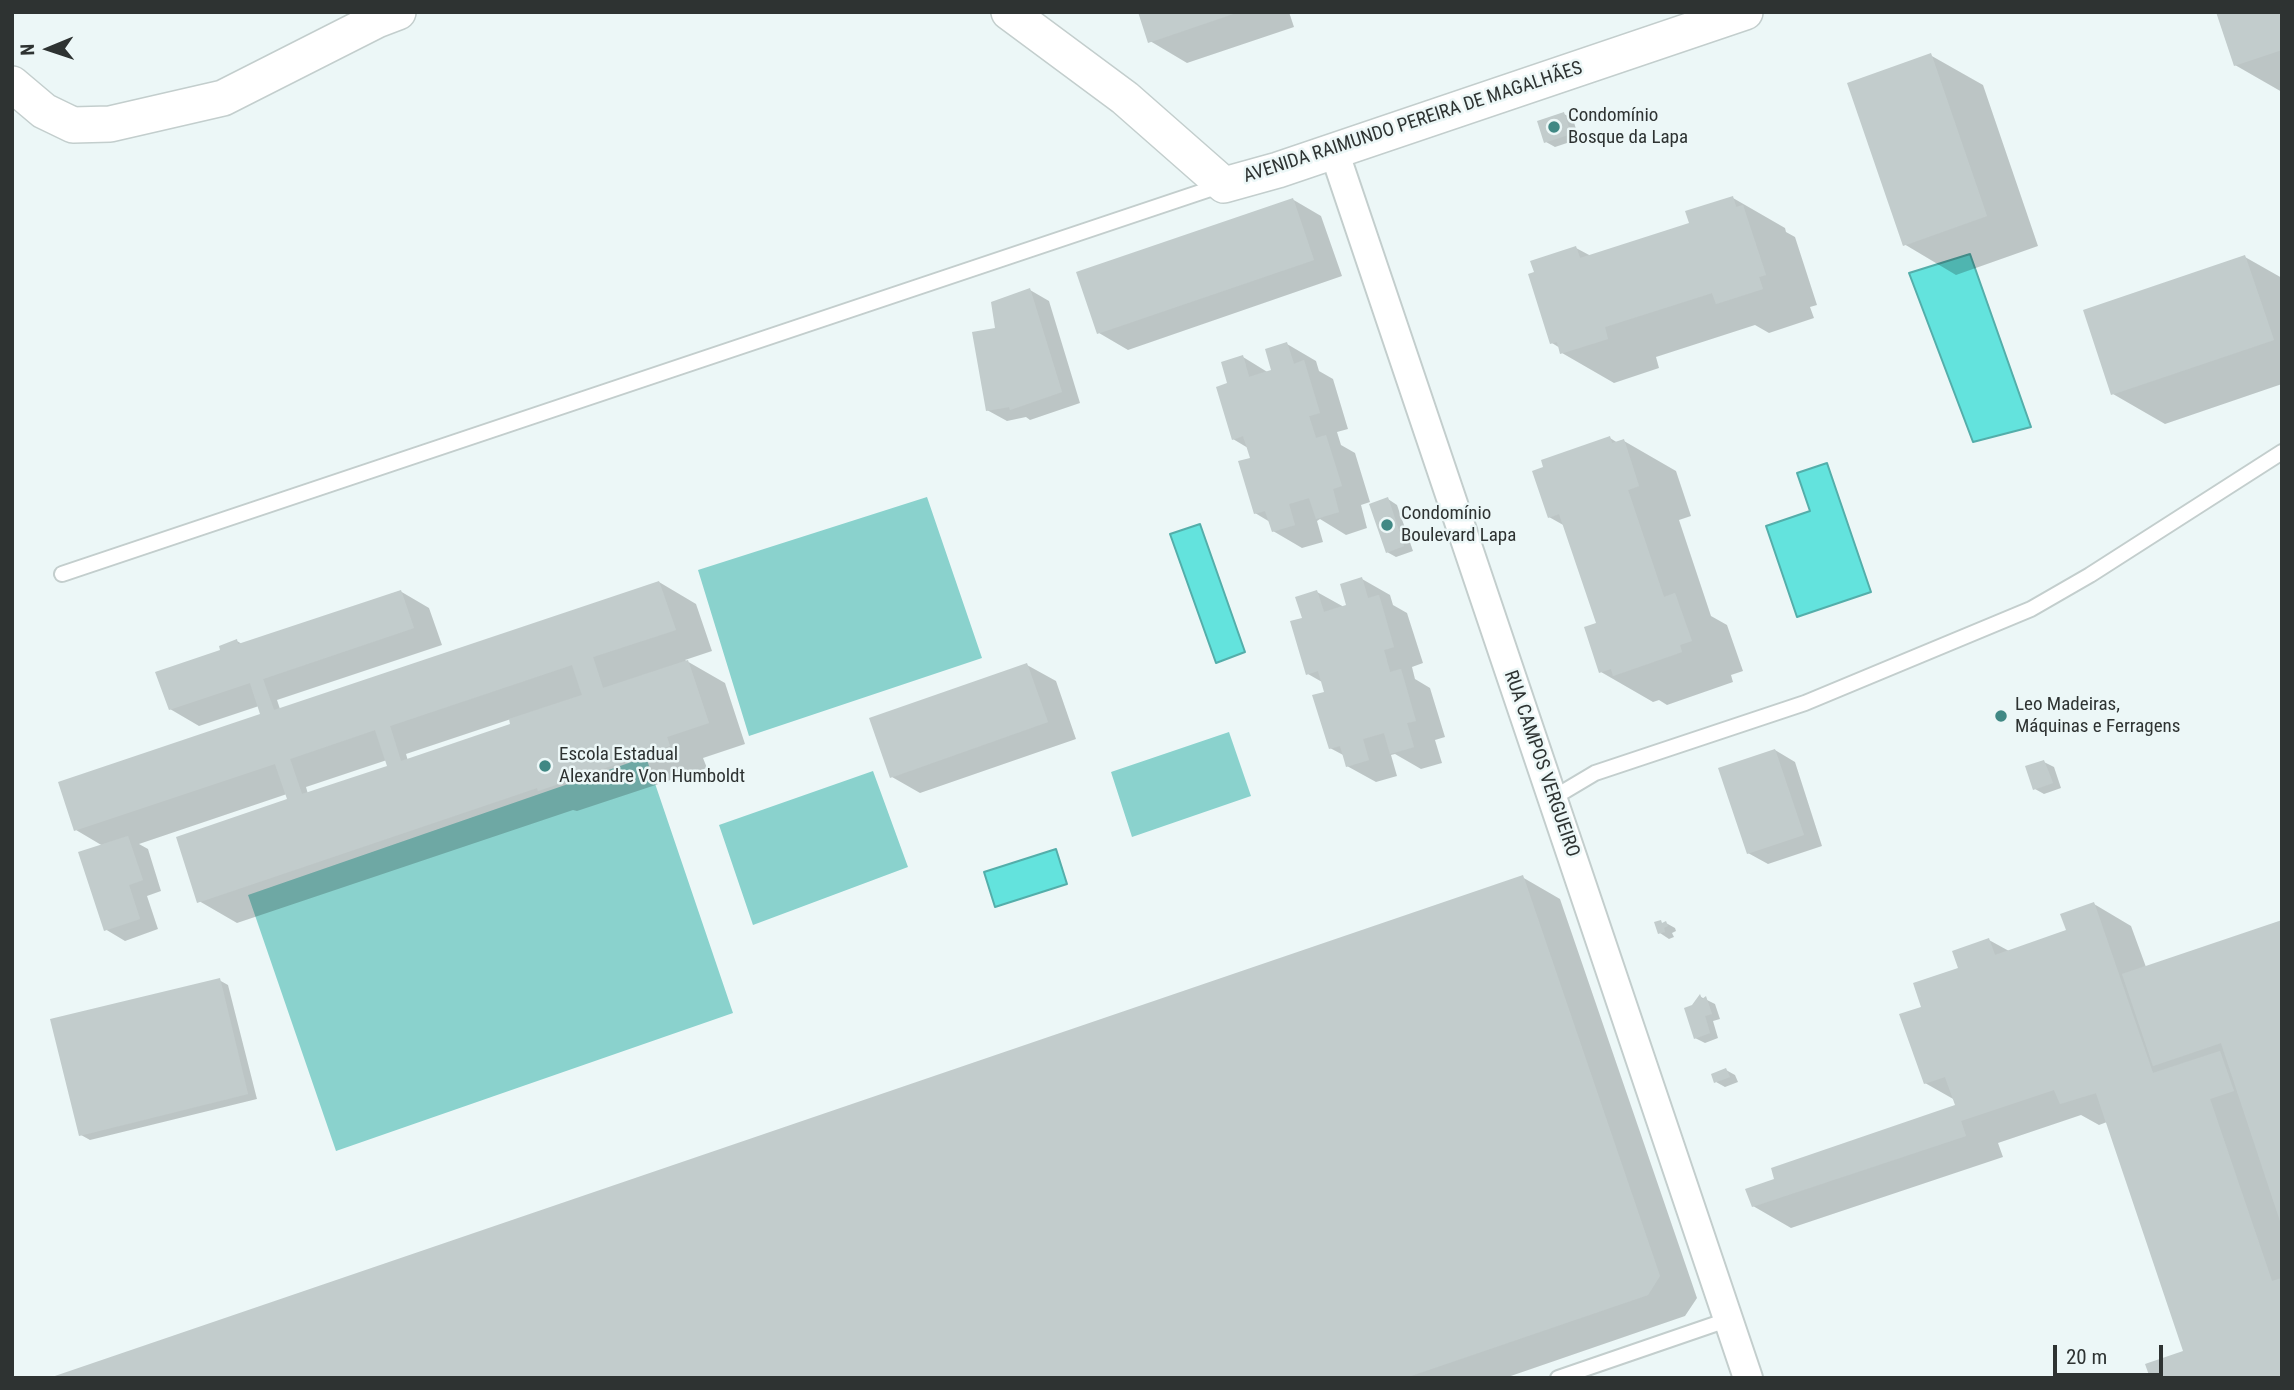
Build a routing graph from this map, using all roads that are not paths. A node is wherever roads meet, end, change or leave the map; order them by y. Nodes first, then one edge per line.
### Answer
1 (398, 12) edge
2 (1009, 12) edge
3 (1745, 12) edge
4 (12, 84) edge
5 (1334, 151) junction
6 (1224, 185) junction
7 (2282, 452) edge
8 (62, 575) dead end
9 (1553, 798) junction
10 (1727, 1320) junction
11 (1558, 1378) edge
12 (1748, 1378) edge

1 - 4 street
2 - 6 street, AVENIDA RAIMUNDO PEREIRA DE MAGALHÃES
3 - 5 street, AVENIDA RAIMUNDO PEREIRA DE MAGALHÃES
5 - 6 street, AVENIDA RAIMUNDO PEREIRA DE MAGALHÃES
5 - 9 street, RUA CAMPOS VERGUEIRO
6 - 8 lane
7 - 9 lane
9 - 10 street, RUA CAMPOS VERGUEIRO
10 - 11 lane
10 - 12 street, RUA CAMPOS VERGUEIRO

